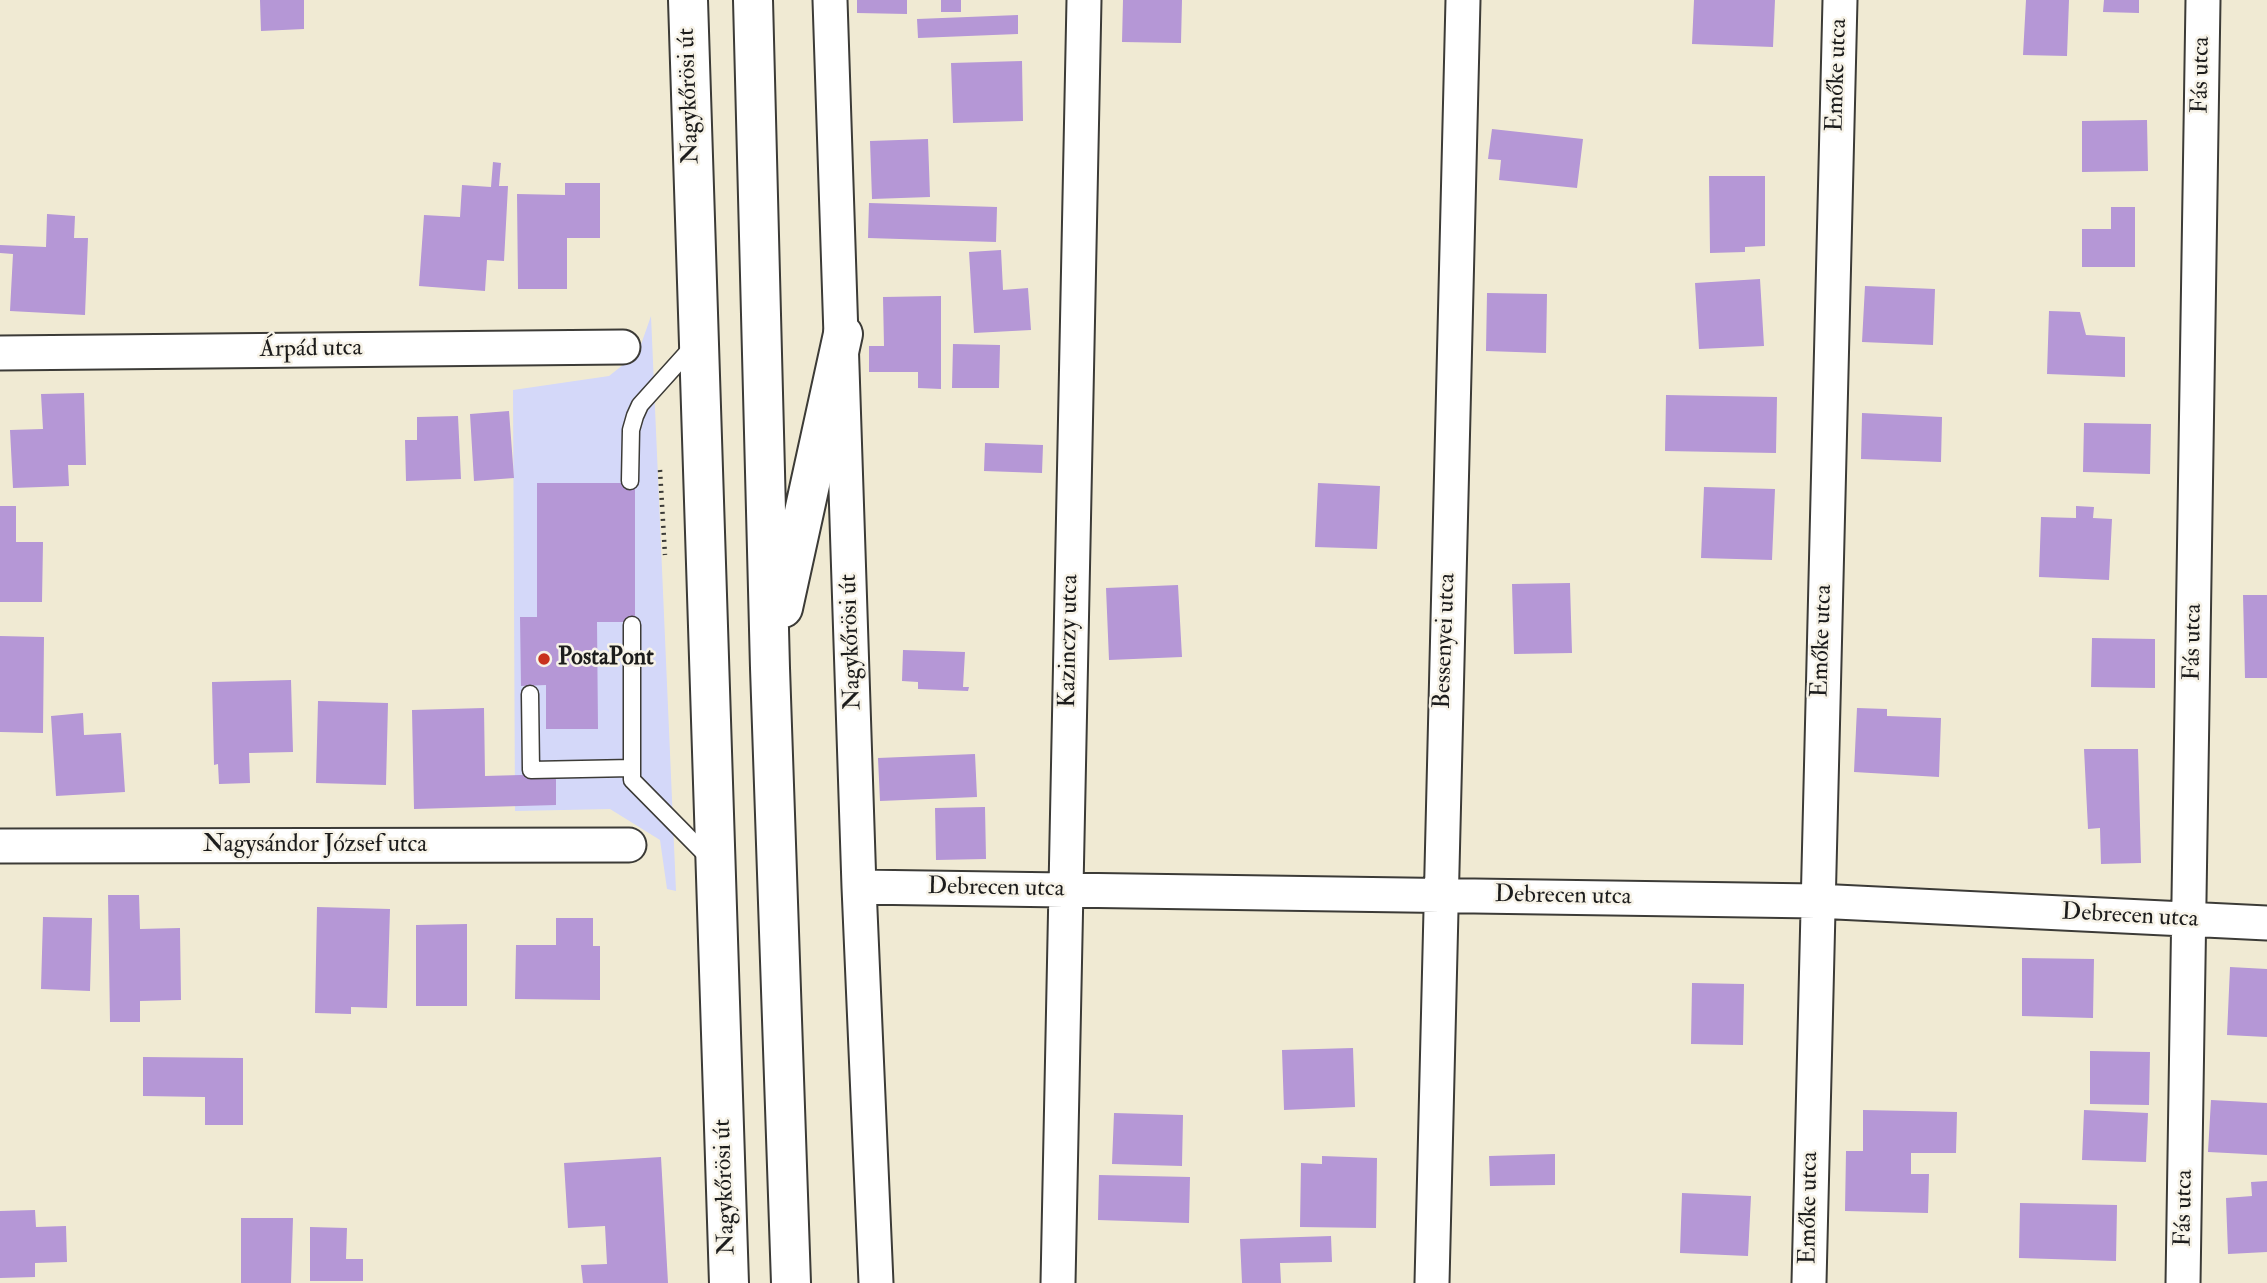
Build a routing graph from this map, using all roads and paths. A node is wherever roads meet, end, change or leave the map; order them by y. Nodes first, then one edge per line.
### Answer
1 (688, 0) edge
2 (753, 0) edge
3 (830, 0) edge
4 (1084, 0) edge
5 (1463, 0) edge
6 (1840, 0) edge
7 (2203, 0) edge
8 (843, 334) junction
9 (698, 340) junction
10 (622, 347) dead end
11 (0, 353) edge
12 (630, 481) dead end
13 (632, 625) dead end
14 (769, 668) junction
15 (530, 694) dead end
16 (632, 768) junction
17 (629, 845) dead end
18 (0, 846) edge
19 (714, 864) junction
20 (859, 887) junction
21 (1065, 890) junction
22 (1439, 895) junction
23 (1816, 901) junction
24 (2190, 921) junction
25 (2267, 923) edge
26 (729, 1283) edge
27 (791, 1283) edge
28 (876, 1283) edge
29 (1058, 1283) edge
30 (1432, 1283) edge
31 (1809, 1283) edge
32 (2183, 1283) edge

1 - 9 main road, Nagykőrösi út
2 - 14 main road
3 - 8 street, Nagykőrösi út
4 - 21 street, Kazinczy utca
5 - 22 street, Bessenyei utca
6 - 23 street, Emőke utca
7 - 24 street, Fás utca
8 - 14 main road
8 - 20 street, Nagykőrösi út
9 - 12 lane
9 - 19 main road, Nagykőrösi út
10 - 11 street, Árpád utca
13 - 16 lane
14 - 27 main road
15 - 16 lane
16 - 19 lane
17 - 18 street, Nagysándor József utca
19 - 26 main road, Nagykőrösi út
20 - 21 street, Debrecen utca
20 - 28 street, Nagykőrösi út
21 - 22 street, Debrecen utca
21 - 29 street, Kazinczy utca
22 - 23 street, Debrecen utca
22 - 30 street, Bessenyei utca
23 - 24 street, Debrecen utca
23 - 31 street, Emőke utca
24 - 25 street, Debrecen utca
24 - 32 street, Fás utca

